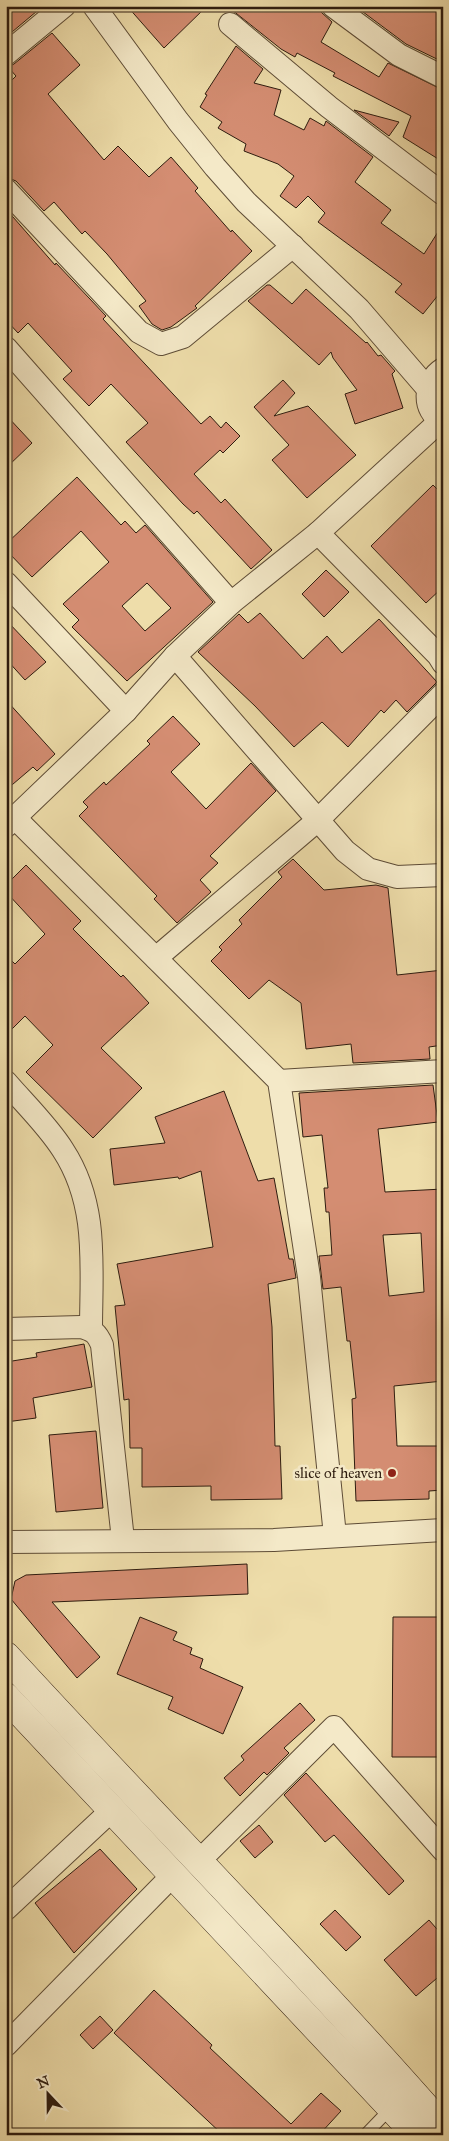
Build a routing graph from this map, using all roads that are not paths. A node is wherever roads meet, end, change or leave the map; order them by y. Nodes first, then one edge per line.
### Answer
1 (64, 6) edge
2 (94, 6) edge
3 (333, 6) edge
4 (230, 24) dead end
5 (6, 54) edge
6 (443, 77) edge
7 (6, 190) edge
8 (443, 194) edge
9 (293, 246) junction
10 (6, 348) edge
11 (443, 368) edge
12 (428, 389) junction
13 (441, 422) edge
14 (318, 533) junction
15 (9, 590) edge
16 (231, 603) junction
17 (175, 656) junction
18 (443, 663) edge
19 (443, 694) edge
20 (126, 711) junction
21 (318, 820) junction
22 (11, 822) edge
23 (443, 875) edge
24 (156, 958) junction
25 (443, 1070) edge
26 (279, 1081) junction
27 (6, 1082) edge
28 (6, 1329) edge
29 (91, 1330) junction
30 (443, 1530) edge
31 (335, 1536) junction
32 (123, 1540) junction
33 (6, 1542) edge
34 (6, 1656) edge
35 (8, 1703) edge
36 (112, 1810) junction
37 (443, 1850) edge
38 (198, 1862) junction
39 (173, 1874) junction
40 (6, 1909) edge
41 (6, 2045) edge
42 (391, 2108) junction
43 (443, 2127) edge
44 (365, 2135) edge
45 (418, 2135) edge

1 - 5 street
2 - 9 street
3 - 6 street
4 - 8 street
7 - 9 street
9 - 12 street
10 - 16 street
11 - 12 street
12 - 13 street
13 - 14 street
14 - 16 street
14 - 18 street
15 - 20 street
16 - 17 street
17 - 20 street
17 - 21 street
19 - 21 street
20 - 22 street
21 - 23 street
21 - 24 street
22 - 24 street
24 - 26 street
25 - 26 street
26 - 31 street
27 - 29 street
28 - 29 street
29 - 32 street
30 - 31 street
31 - 32 street
32 - 33 street
34 - 38 main road
35 - 36 main road
36 - 39 main road
36 - 40 street
37 - 38 street
38 - 43 main road
39 - 41 street
39 - 42 main road
42 - 44 lane
42 - 45 main road

